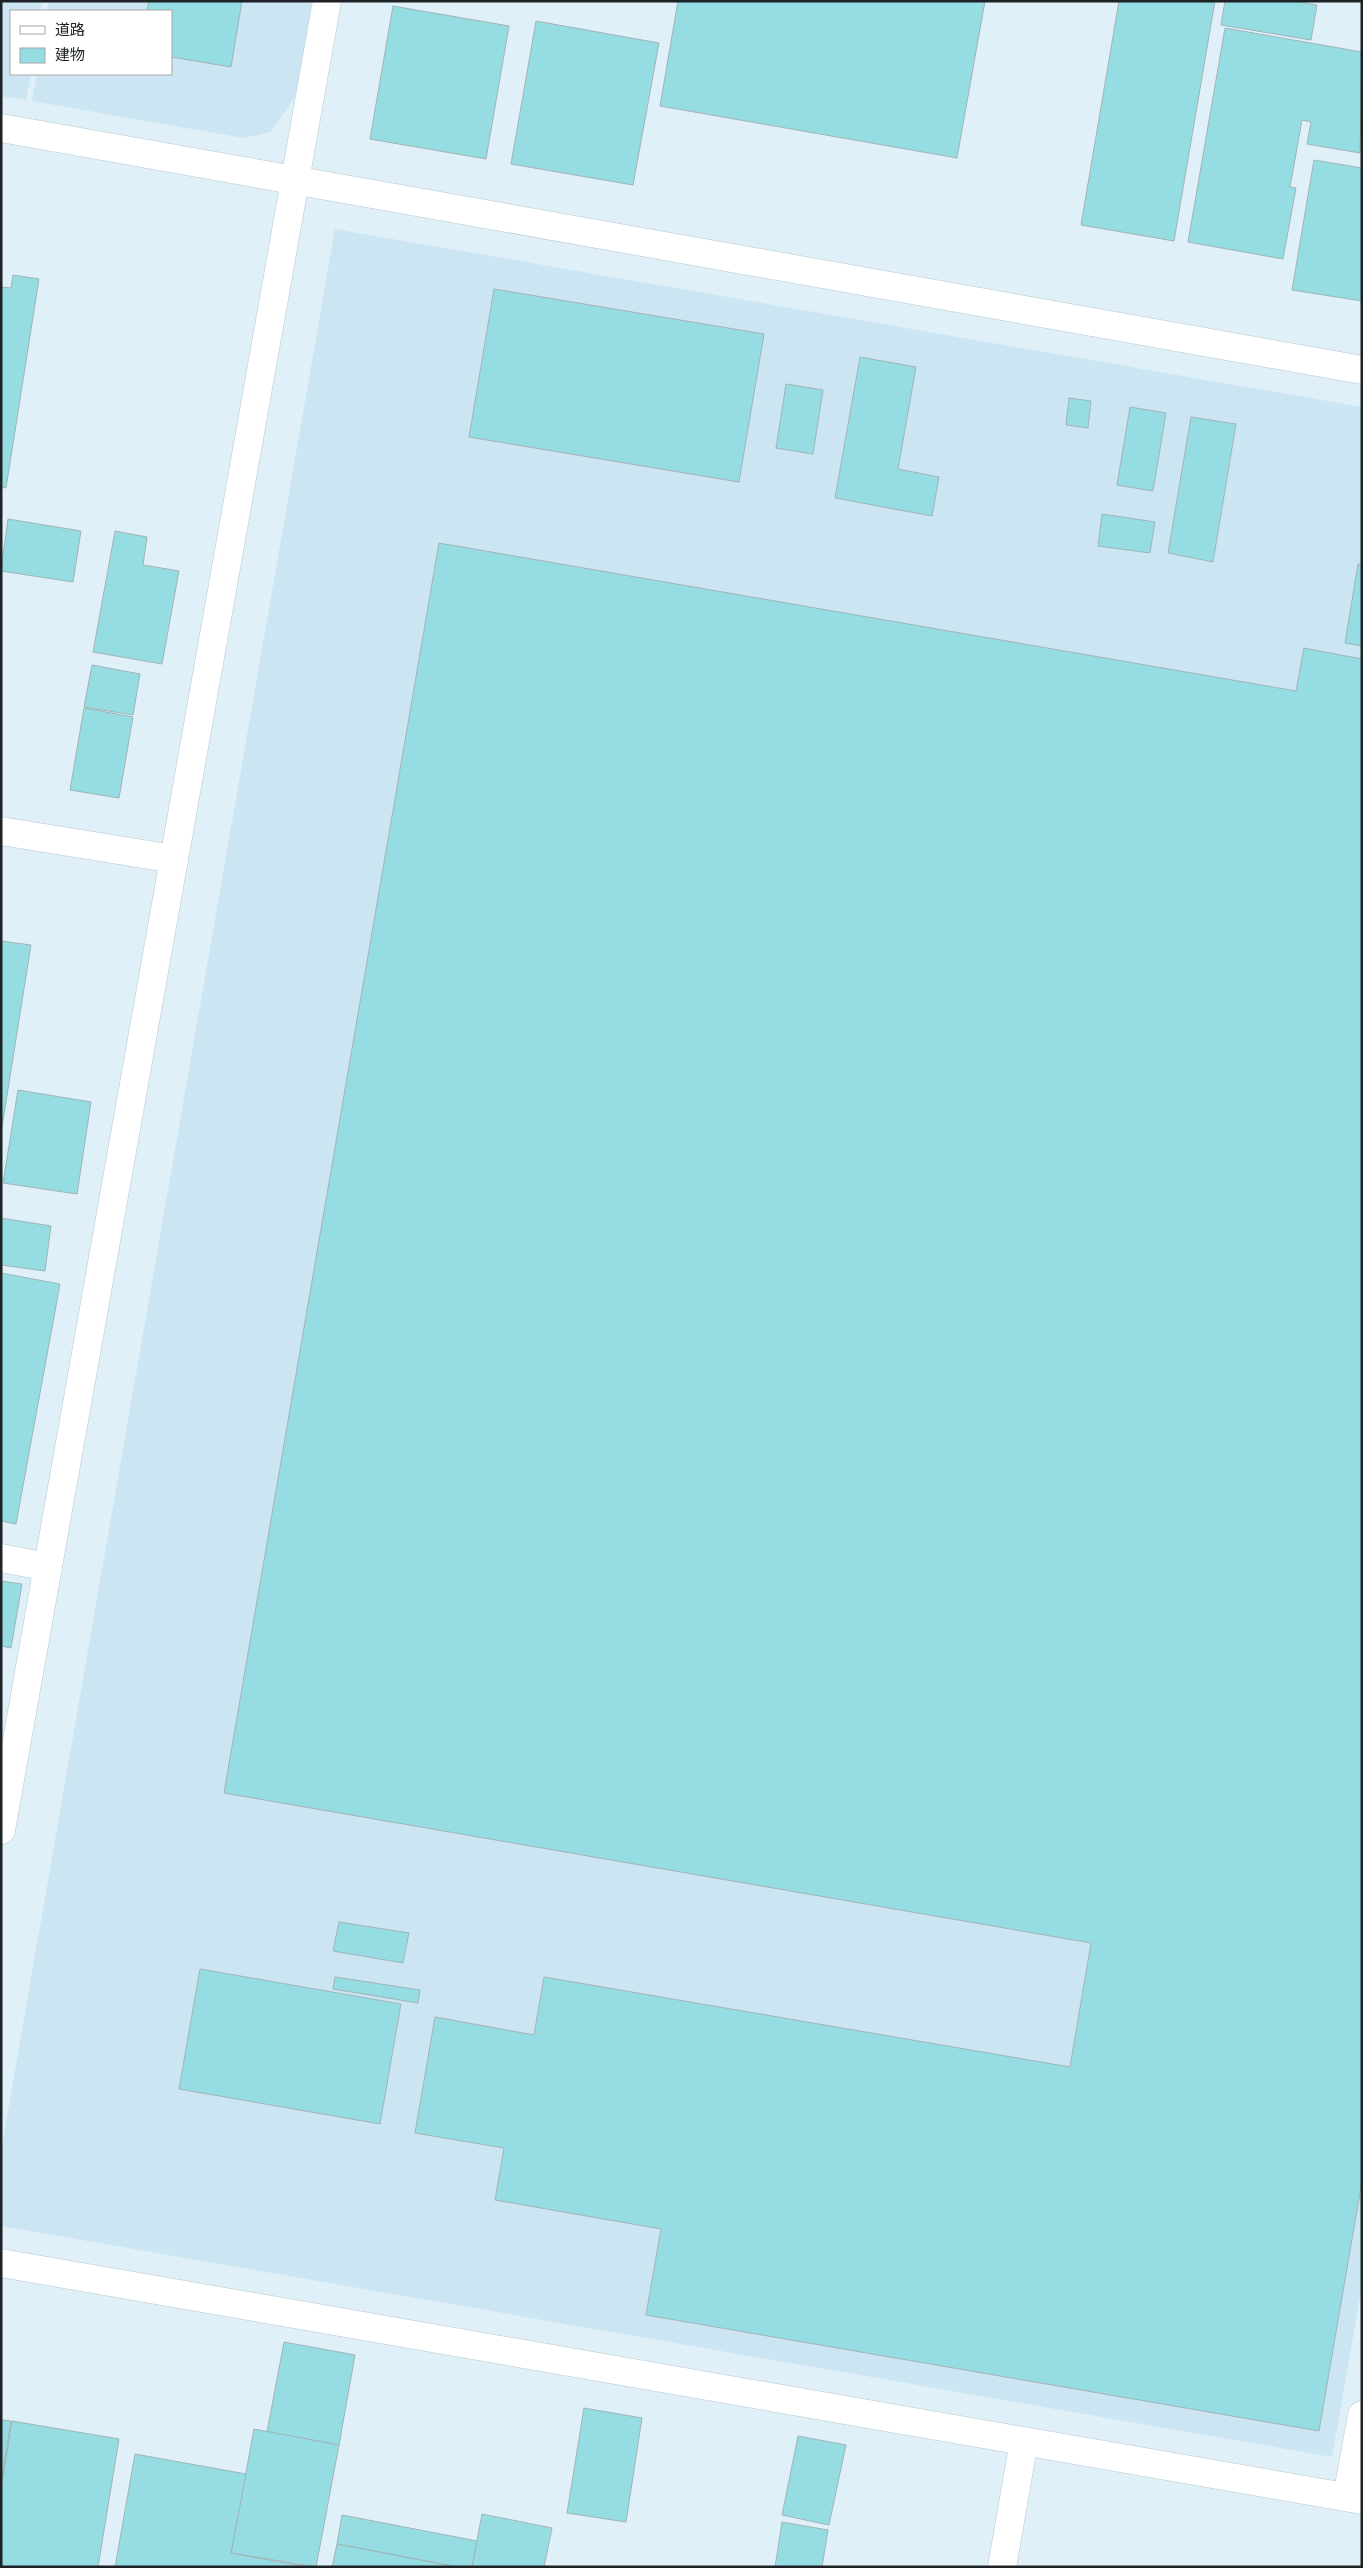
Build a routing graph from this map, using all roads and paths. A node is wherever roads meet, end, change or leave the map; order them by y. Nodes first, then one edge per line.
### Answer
1 (327, 1) edge
2 (1, 128) edge
3 (295, 178) junction
4 (1362, 370) edge
5 (1, 831) edge
6 (174, 859) junction
7 (1, 1558) edge
8 (48, 1566) junction
9 (1, 1830) edge
10 (1, 2263) edge
11 (1362, 2415) edge
12 (1024, 2441) junction
13 (1355, 2498) edge
14 (1002, 2567) edge

1 - 3 street
2 - 3 street
3 - 4 street
3 - 6 street
5 - 6 street
6 - 8 street
7 - 8 street
8 - 9 street
10 - 12 street
11 - 13 street
12 - 13 street
12 - 14 street

